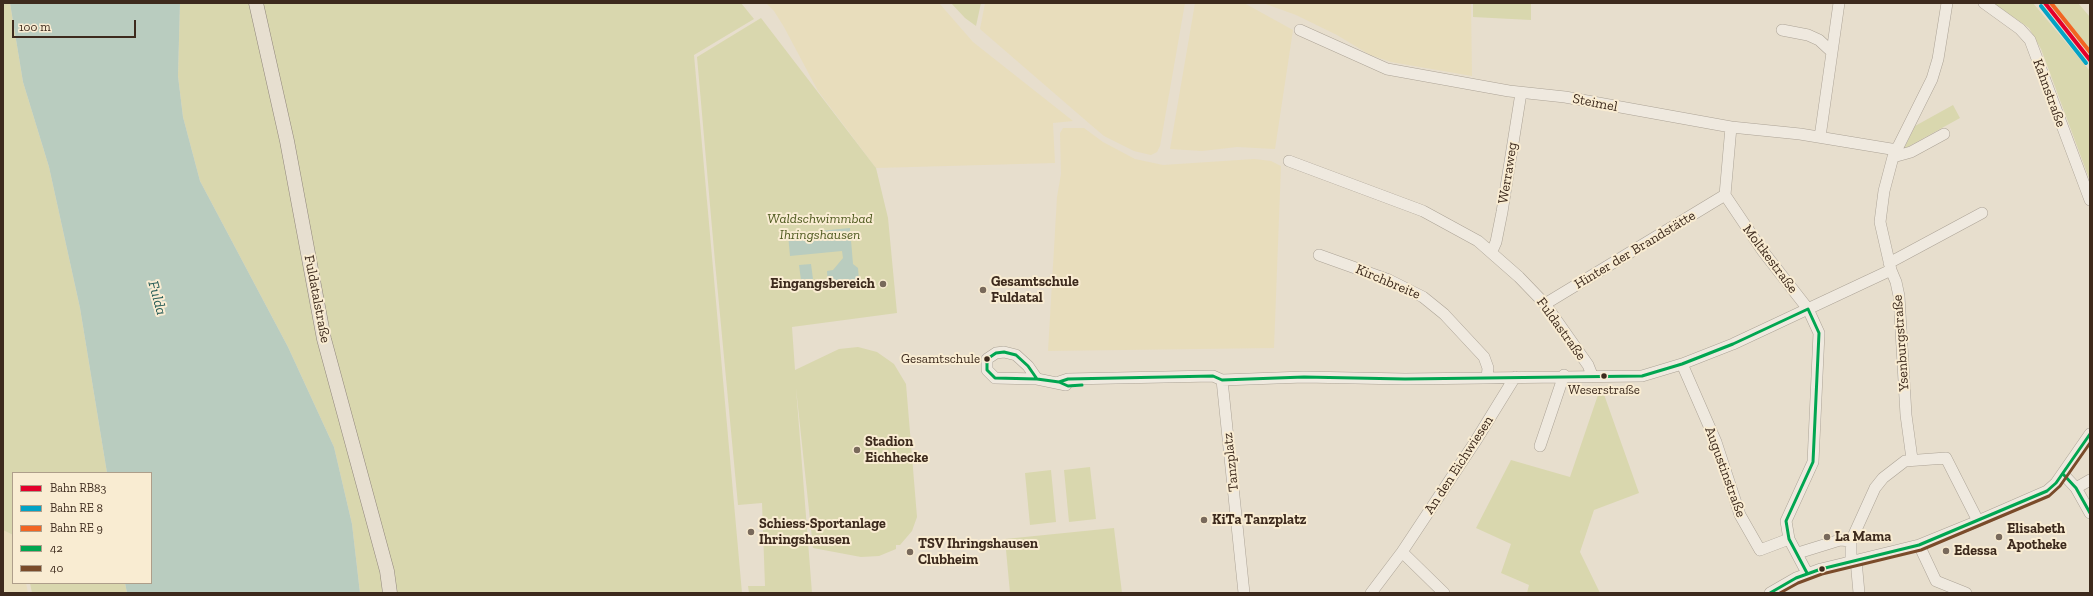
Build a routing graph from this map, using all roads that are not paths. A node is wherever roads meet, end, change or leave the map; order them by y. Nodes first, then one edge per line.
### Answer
1 (256, 3) edge
2 (1839, 3) edge
3 (1938, 3) edge
4 (1947, 3) edge
5 (1984, 3) edge
6 (1945, 18) junction
7 (1300, 30) dead end
8 (1782, 30) dead end
9 (1832, 52) junction
10 (1521, 93) junction
11 (1731, 127) junction
12 (1944, 134) dead end
13 (1820, 137) junction
14 (1895, 154) junction
15 (1289, 161) dead end
16 (1725, 195) junction
17 (2090, 200) edge
18 (1982, 213) dead end
19 (1492, 251) junction
20 (1319, 255) dead end
21 (1890, 266) junction
22 (1545, 304) junction
23 (1808, 309) junction
24 (1682, 364) junction
25 (1564, 375) junction
26 (1592, 375) junction
27 (1515, 377) junction
28 (1487, 378) junction
29 (1037, 379) junction
30 (1222, 380) junction
31 (2090, 434) edge
32 (1540, 446) dead end
33 (1912, 459) junction
34 (2062, 474) junction
35 (2090, 480) edge
36 (2076, 488) junction
37 (2090, 513) edge
38 (1978, 521) junction
39 (1789, 539) junction
40 (1851, 541) junction
41 (1919, 544) junction
42 (1402, 552) junction
43 (1798, 553) junction
44 (1854, 561) junction
45 (1807, 573) junction
46 (390, 593) edge
47 (1244, 593) edge
48 (1370, 593) edge
49 (1444, 593) edge
50 (1770, 593) edge
51 (1859, 593) edge
52 (1966, 593) edge

1 - 46 main road, Fuldatalstraße
2 - 9 street
3 - 6 street
4 - 6 street, Ysenburgstraße
5 - 17 street, Kahnstraße
6 - 14 street, Ysenburgstraße
7 - 10 street, Steimel
8 - 9 street
9 - 13 street
10 - 11 street, Steimel
10 - 19 street, Werraweg
11 - 13 street, Steimel
11 - 16 street
12 - 14 street
13 - 14 street, Steimel
14 - 21 street, Ysenburgstraße
15 - 19 street, Fuldastraße
16 - 22 street, Hinter der Brandstätte
16 - 23 street, Moltkestraße
18 - 21 street, Fuldastraße
19 - 22 street, Fuldastraße
20 - 28 street, Kirchbreite
21 - 23 street, Fuldastraße
21 - 33 street, Ysenburgstraße
22 - 26 street, Fuldastraße
23 - 24 street, Fuldastraße
23 - 39 street, Moltkestraße
24 - 26 street, Fuldastraße
24 - 39 street, Augustinstraße
25 - 26 street
25 - 27 street
25 - 32 street
27 - 28 street
27 - 42 street, An den Eichwiesen
28 - 30 street
29 - 29 street
29 - 30 street
30 - 47 street, Tanzplatz
31 - 34 street
33 - 38 street
33 - 40 street
34 - 36 street
34 - 38 street
35 - 36 street
36 - 37 street
38 - 41 street
39 - 43 street, Moltkestraße
40 - 43 street
40 - 44 street
41 - 44 street
41 - 52 street
42 - 48 street, An den Eichwiesen
42 - 49 street
43 - 45 street, Moltkestraße
44 - 45 street
44 - 51 street
45 - 50 street

